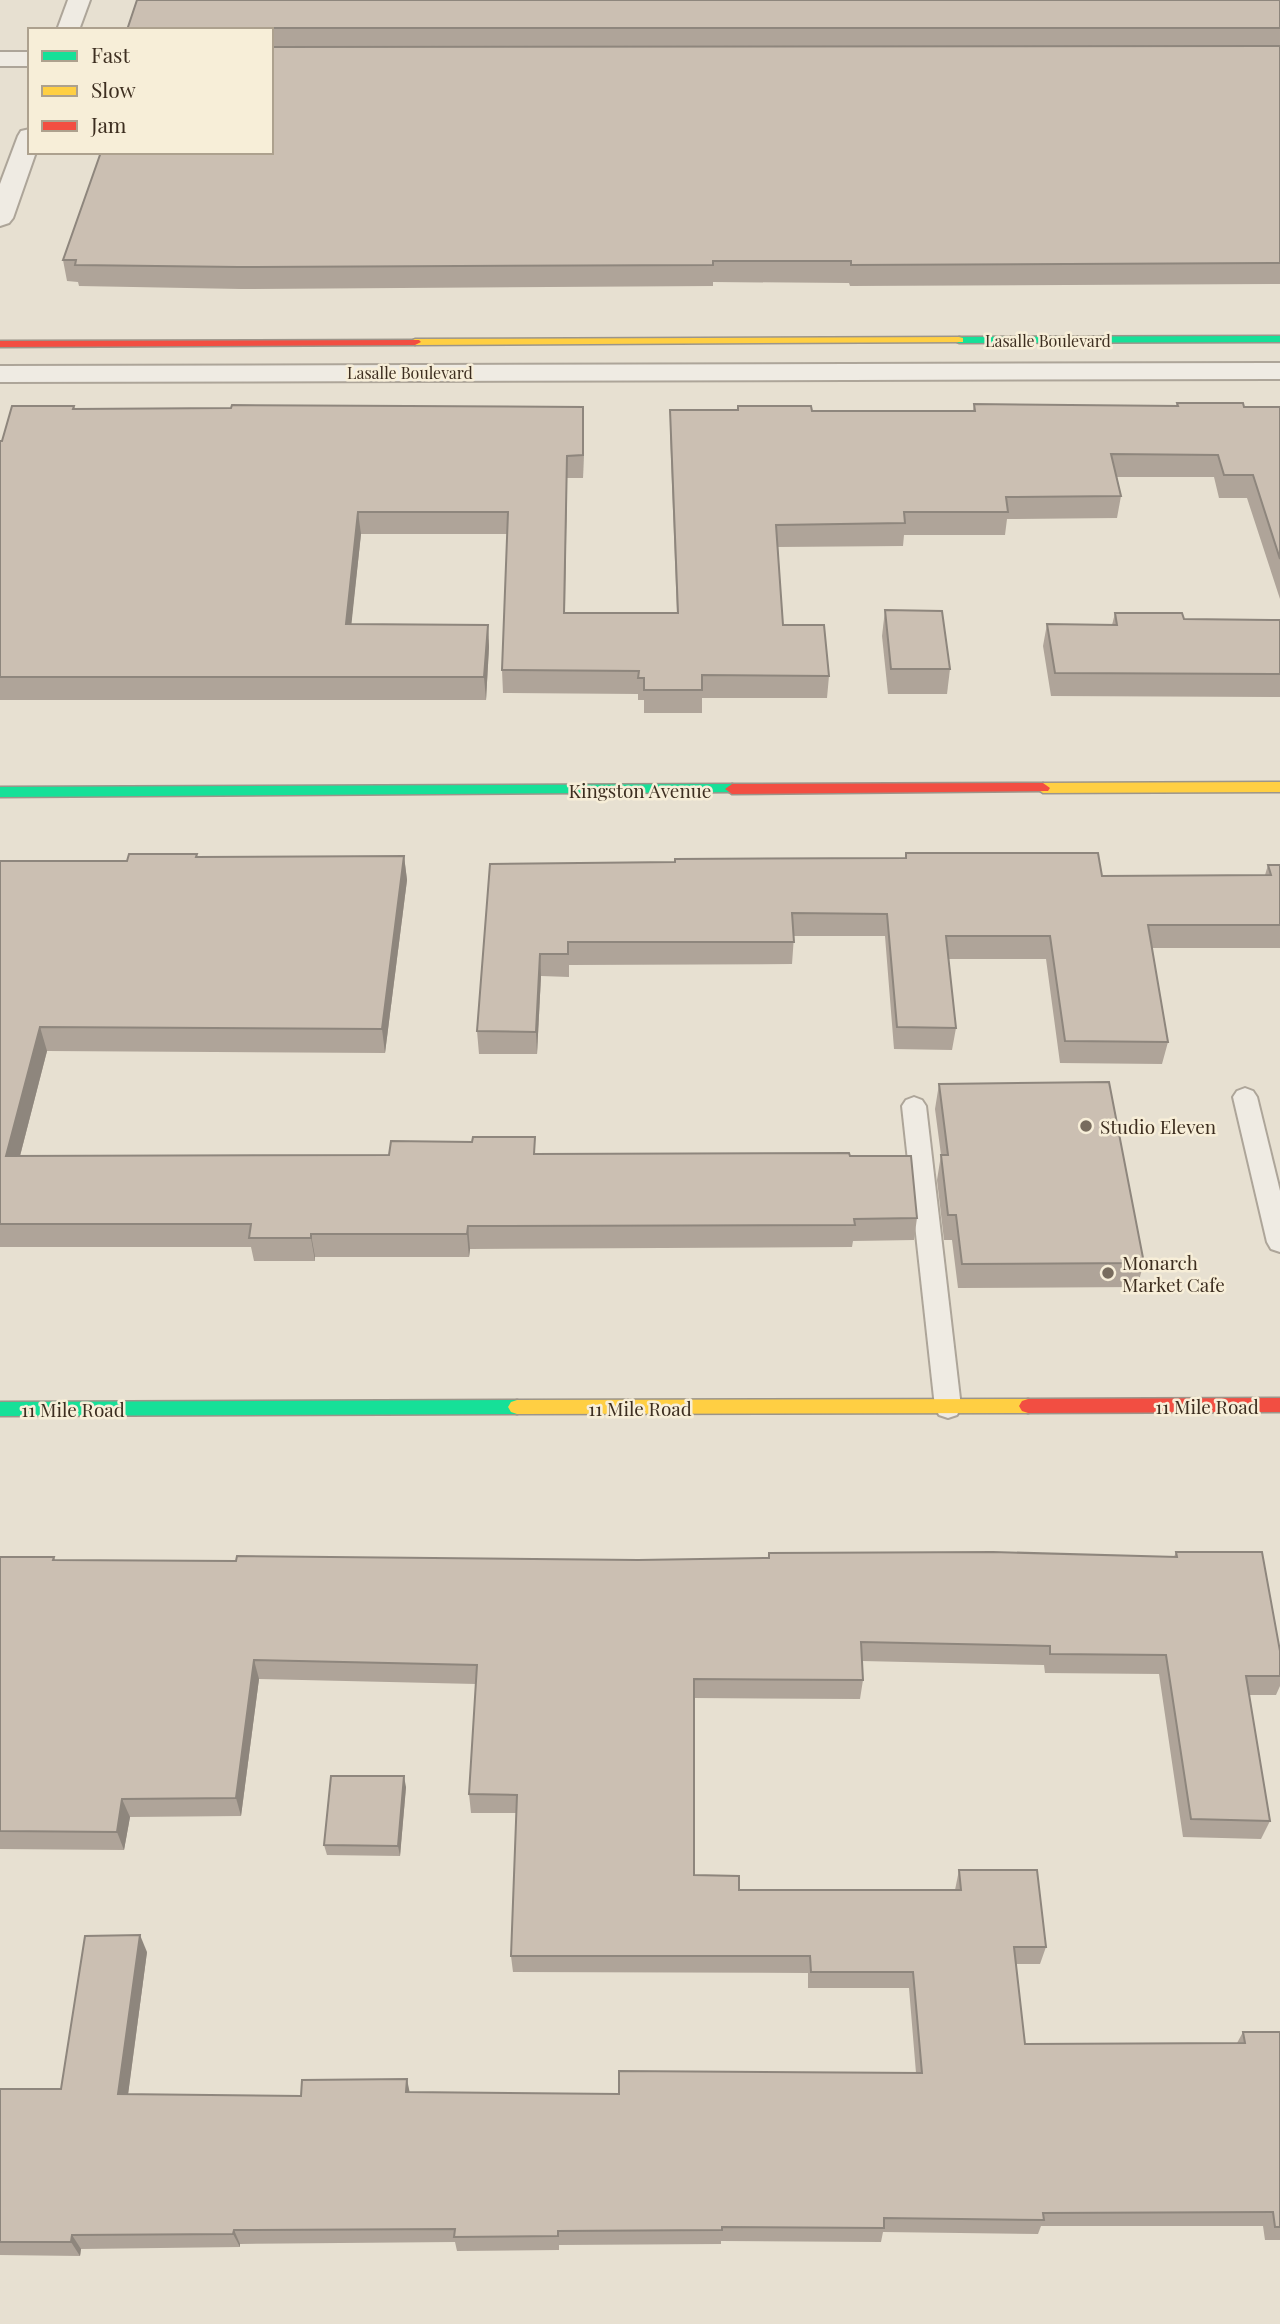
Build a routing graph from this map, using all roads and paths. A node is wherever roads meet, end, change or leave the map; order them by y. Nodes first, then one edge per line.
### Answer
1 (79, 0) edge
2 (69, 28) edge
3 (0, 59) edge
4 (28, 59) edge
5 (28, 141) edge
6 (0, 218) edge
7 (1280, 338) edge
8 (817, 341) junction
9 (0, 344) edge
10 (820, 371) junction
11 (1280, 371) edge
12 (0, 374) edge
13 (1280, 787) edge
14 (0, 792) edge
15 (1245, 1097) dead end
16 (914, 1107) dead end
17 (1280, 1242) edge
18 (1280, 1405) edge
19 (948, 1407) junction
20 (0, 1409) edge

1 - 2 street
3 - 4 street
5 - 6 street
7 - 8 street, Lasalle Boulevard
8 - 9 street, Lasalle Boulevard
8 - 10 street
10 - 11 street, Lasalle Boulevard
10 - 12 street, Lasalle Boulevard
13 - 14 street, Kingston Avenue
15 - 17 lane
16 - 19 lane
18 - 19 street, 11 Mile Road
19 - 20 street, 11 Mile Road

